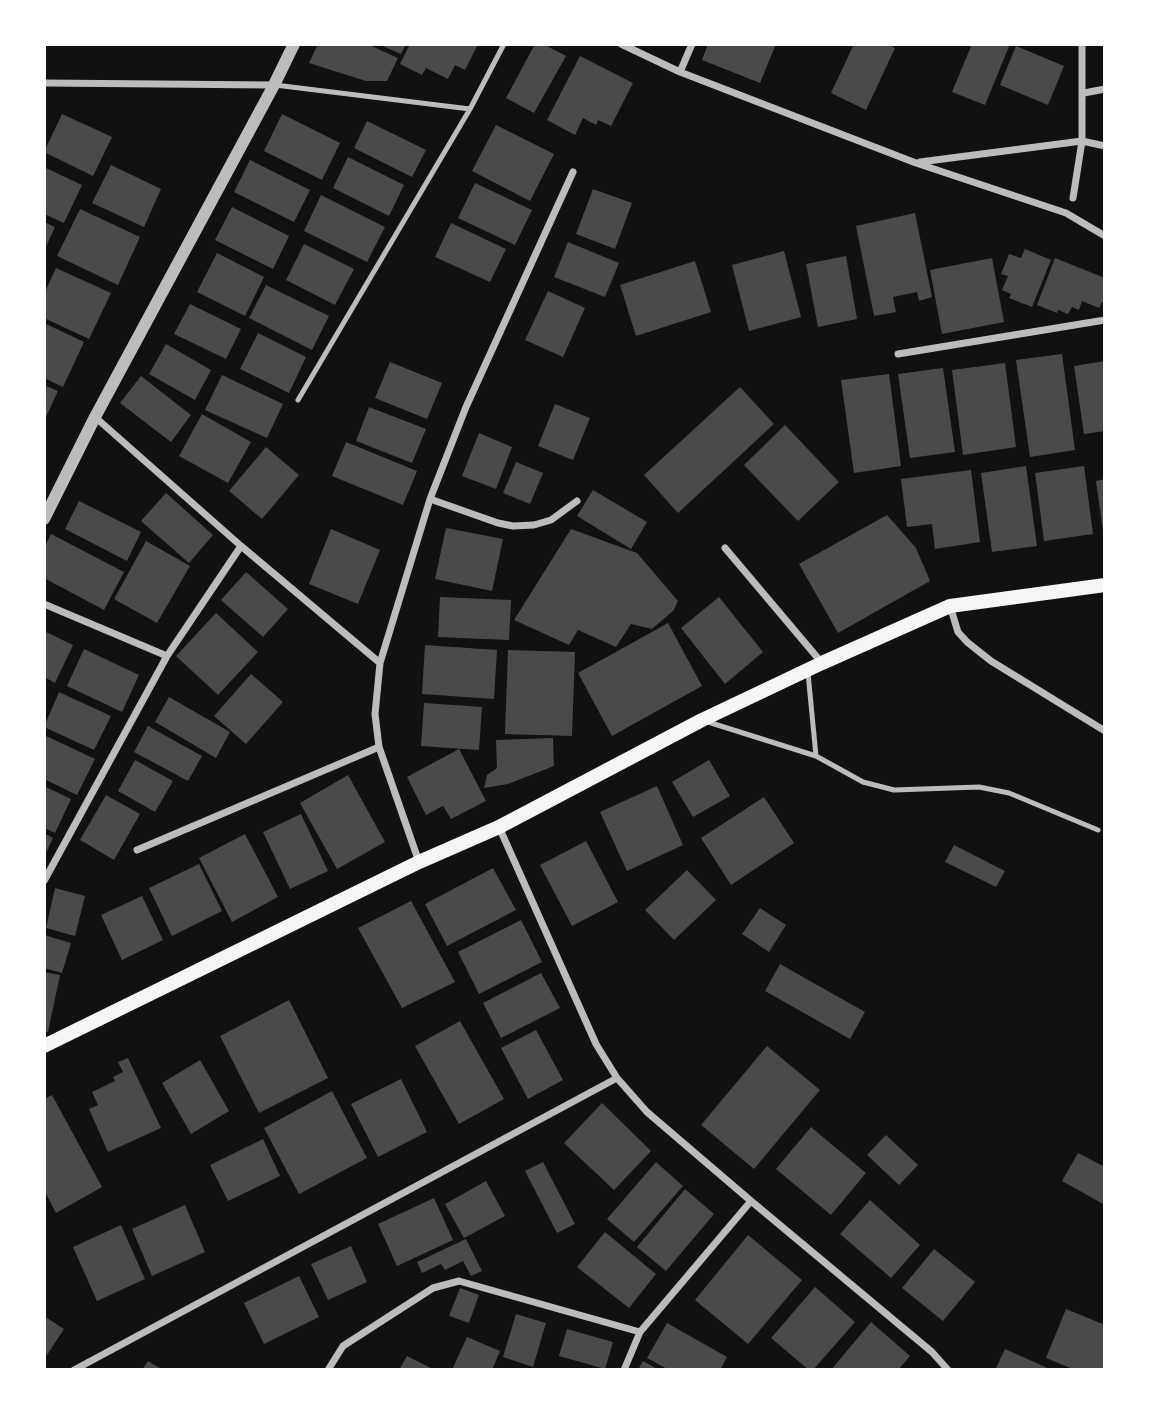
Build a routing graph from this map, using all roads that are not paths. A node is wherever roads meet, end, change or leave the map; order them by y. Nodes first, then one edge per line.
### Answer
1 (294, 44) edge
2 (504, 44) edge
3 (621, 44) edge
4 (692, 44) edge
5 (1082, 44) edge
6 (680, 72) junction
7 (44, 83) edge
8 (274, 85) junction
9 (1105, 89) edge
10 (1084, 93) junction
11 (470, 109) junction
12 (1082, 141) junction
13 (1105, 146) edge
14 (916, 163) junction
15 (572, 172) dead end
16 (1073, 198) dead end
17 (1105, 236) edge
18 (1105, 320) edge
19 (898, 354) dead end
20 (298, 400) dead end
21 (95, 417) junction
22 (430, 499) junction
23 (577, 501) dead end
24 (44, 519) edge
25 (241, 546) junction
26 (725, 548) dead end
27 (1105, 584) edge
28 (44, 604) edge
29 (950, 606) junction
30 (167, 656) junction
31 (380, 663) junction
32 (822, 663) junction
33 (807, 670) junction
34 (702, 720) junction
35 (1105, 731) edge
36 (379, 747) junction
37 (816, 756) junction
38 (499, 827) junction
39 (1098, 830) dead end
40 (136, 850) dead end
41 (419, 862) junction
42 (44, 881) edge
43 (44, 1046) edge
44 (617, 1078) junction
45 (751, 1201) junction
46 (640, 1332) junction
47 (74, 1370) edge
48 (328, 1370) edge
49 (624, 1370) edge
50 (948, 1370) edge

1 - 8 street
2 - 11 lane
3 - 6 street
4 - 6 street
5 - 10 street
6 - 14 street
7 - 8 street
8 - 11 lane
8 - 21 street
9 - 10 street
10 - 12 street
11 - 20 lane
12 - 13 street
12 - 14 street
12 - 16 street
14 - 17 street
15 - 22 street
18 - 19 street
21 - 24 street
21 - 25 street
22 - 23 street
22 - 31 street
25 - 30 street
25 - 31 street
26 - 32 street
27 - 29 main road
28 - 30 street
29 - 32 main road
29 - 35 street
30 - 42 street
31 - 36 street
32 - 33 main road
33 - 34 main road
33 - 37 lane
34 - 37 lane
34 - 38 main road
36 - 40 street
36 - 41 street
37 - 39 lane
38 - 41 main road
38 - 44 street
41 - 43 main road
44 - 45 street
44 - 47 street
45 - 46 street
45 - 50 street
46 - 48 street
46 - 49 street

